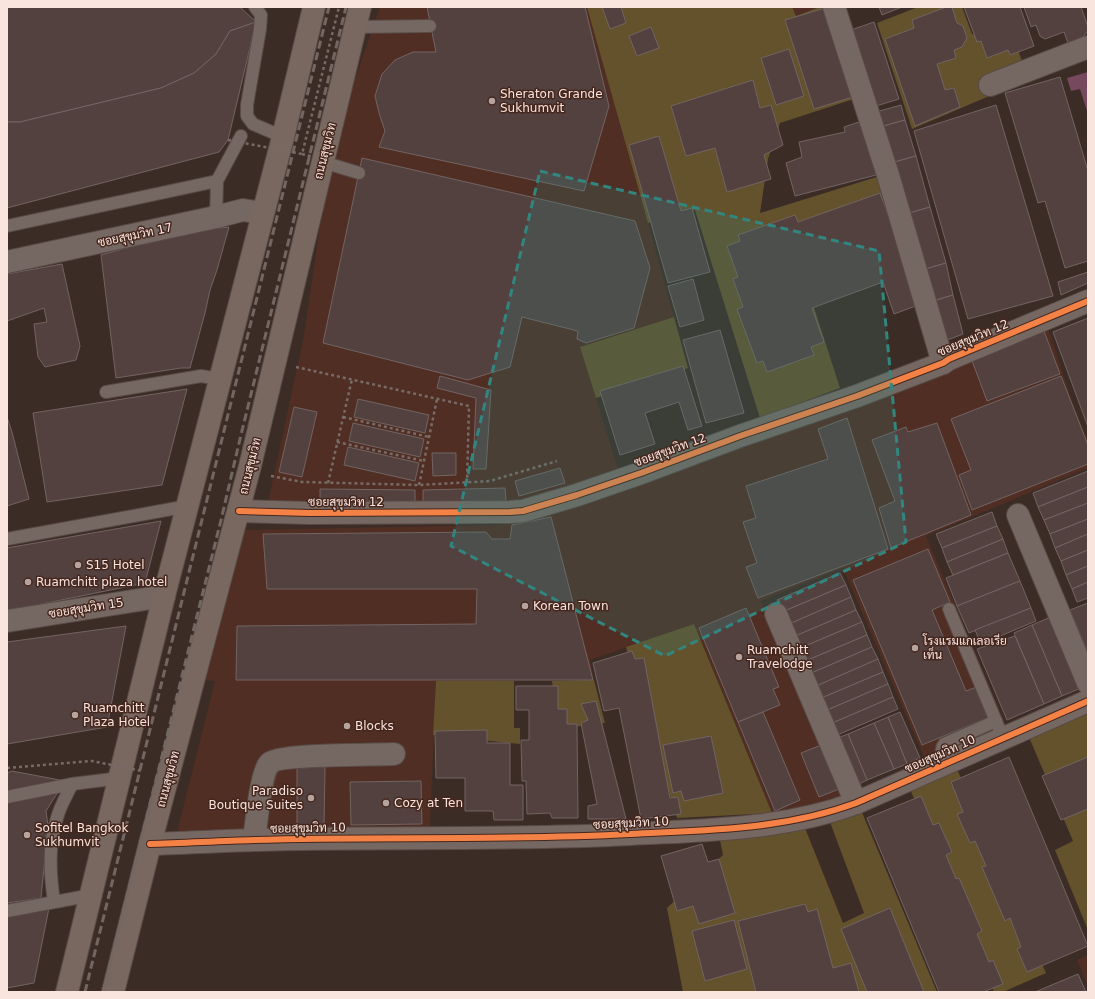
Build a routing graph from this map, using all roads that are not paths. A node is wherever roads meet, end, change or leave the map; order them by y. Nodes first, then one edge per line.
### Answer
1 (255, 7) edge
2 (314, 7) edge
3 (834, 7) edge
4 (358, 17) edge
5 (430, 26) dead end
6 (1088, 47) edge
7 (990, 86) dead end
8 (242, 136) dead end
9 (282, 137) junction
10 (323, 162) junction
11 (360, 171) road end
12 (217, 181) junction
13 (262, 213) junction
14 (216, 218) junction
15 (7, 226) edge
16 (7, 262) edge
17 (1088, 301) edge
18 (943, 363) junction
19 (220, 379) junction
20 (106, 392) dead end
21 (188, 506) junction
22 (239, 511) junction
23 (1018, 515) dead end
24 (7, 539) edge
25 (164, 596) junction
26 (949, 609) dead end
27 (776, 614) dead end
28 (17, 616) edge
29 (1088, 683) edge
30 (1088, 700) edge
31 (1000, 730) junction
32 (394, 754) dead end
33 (120, 778) junction
34 (72, 784) junction
35 (7, 797) edge
36 (856, 803) junction
37 (254, 840) junction
38 (150, 844) junction
39 (92, 895) junction
40 (54, 902) junction
41 (7, 910) edge
42 (67, 992) edge
43 (113, 992) edge

1 - 9 lane
2 - 9 main road
3 - 18 street
4 - 5 lane
4 - 10 main road, ถนนสุขุมวิท
6 - 7 street
8 - 12 lane
9 - 13 main road
10 - 11 lane
10 - 22 main road, ถนนสุขุมวิท
12 - 14 lane
12 - 15 lane
13 - 14 street, ซอยสุขุมวิท 17
13 - 19 main road
14 - 16 street, ซอยสุขุมวิท 17
17 - 18 street, ซอยสุขุมวิท 12
18 - 22 street, ซอยสุขุมวิท 12
19 - 20 lane
19 - 21 main road
21 - 24 lane
21 - 25 main road
22 - 38 main road, ถนนสุขุมวิท
23 - 29 street
25 - 28 street, ซอยสุขุมวิท 15
25 - 33 main road
26 - 31 lane
27 - 36 street
30 - 31 street, ซอยสุขุมวิท 10
31 - 36 street, ซอยสุขุมวิท 10
32 - 37 street
33 - 34 lane
33 - 39 main road
34 - 35 lane
34 - 40 lane
36 - 37 street, ซอยสุขุมวิท 10
37 - 38 street, ซอยสุขุมวิท 10
38 - 43 main road, ถนนสุขุมวิท
39 - 40 lane
39 - 42 main road
40 - 41 lane

